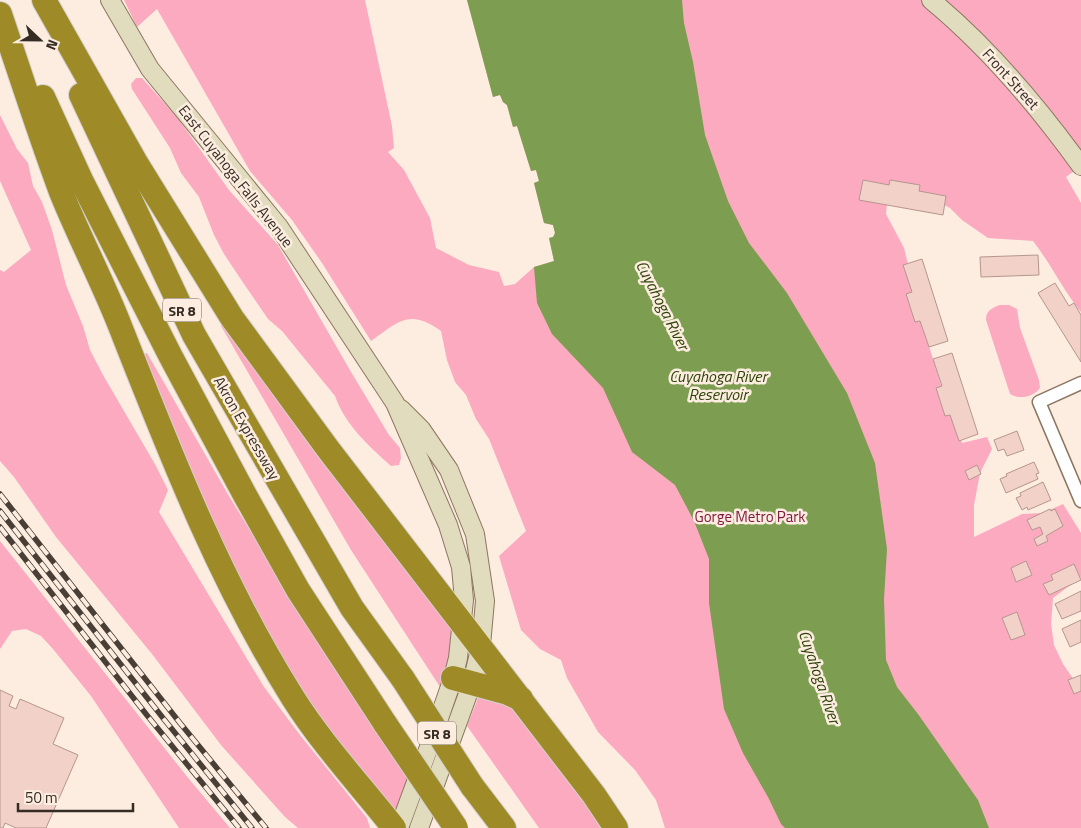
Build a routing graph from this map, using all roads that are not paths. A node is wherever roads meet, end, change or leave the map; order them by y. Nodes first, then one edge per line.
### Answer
1 (38, 0) edge
2 (44, 0) edge
3 (110, 0) edge
4 (931, 0) edge
5 (0, 2) edge
6 (0, 14) edge
7 (1081, 166) edge
8 (1081, 383) edge
9 (395, 404) junction
10 (1081, 501) edge
11 (468, 636) junction
12 (463, 681) junction
13 (521, 698) junction
14 (394, 828) edge
15 (399, 828) edge
16 (419, 828) edge
17 (456, 828) edge
18 (504, 828) edge
19 (616, 828) edge

1 - 18 highway, Akron Expressway / SR 8, bridge
2 - 11 highway
3 - 9 street, East Cuyahoga Falls Avenue
4 - 7 street, Front Street
5 - 17 highway, SR 8, bridge
6 - 14 highway
8 - 10 street
9 - 11 street, East Cuyahoga Falls Avenue
9 - 11 street, East Cuyahoga Falls Avenue
11 - 12 street
11 - 13 highway
12 - 13 highway
12 - 15 street
12 - 16 street
13 - 19 highway

